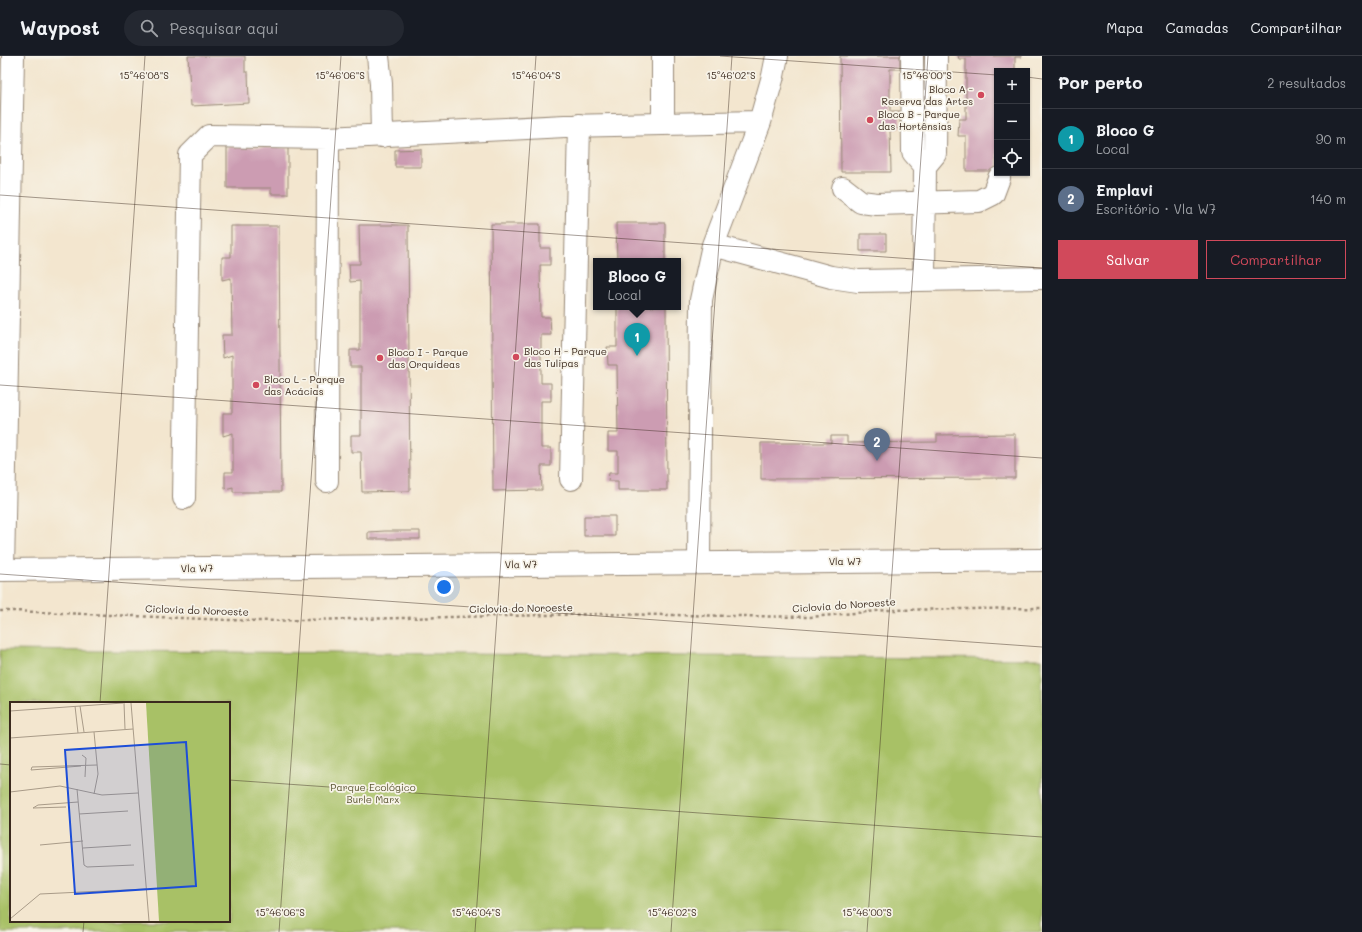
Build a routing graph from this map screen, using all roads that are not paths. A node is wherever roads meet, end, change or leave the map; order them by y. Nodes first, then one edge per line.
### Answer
1 (13, 56) edge
2 (378, 56) edge
3 (663, 56) edge
4 (777, 56) edge
5 (912, 56) edge
6 (936, 56) edge
7 (760, 122) junction
8 (663, 124) junction
9 (579, 125) junction
10 (382, 136) junction
11 (328, 138) junction
12 (925, 166) junction
13 (998, 178) dead end
14 (843, 188) dead end
15 (925, 202) junction
16 (713, 245) junction
17 (1042, 278) edge
18 (924, 279) junction
19 (571, 479) dead end
20 (327, 481) dead end
21 (184, 498) dead end
22 (1042, 560) edge
23 (698, 562) junction
24 (2, 570) edge

1 - 24 street
2 - 10 street
3 - 8 street
4 - 7 street
5 - 12 street
6 - 12 street
7 - 8 street
7 - 16 street
8 - 9 street
9 - 10 street
9 - 19 street
10 - 11 street
11 - 20 street
11 - 21 street
12 - 15 street
13 - 15 street
14 - 15 street
15 - 18 street
16 - 18 street
16 - 23 street
17 - 18 street
22 - 23 street, Vla W7
23 - 24 street, Vla W7

